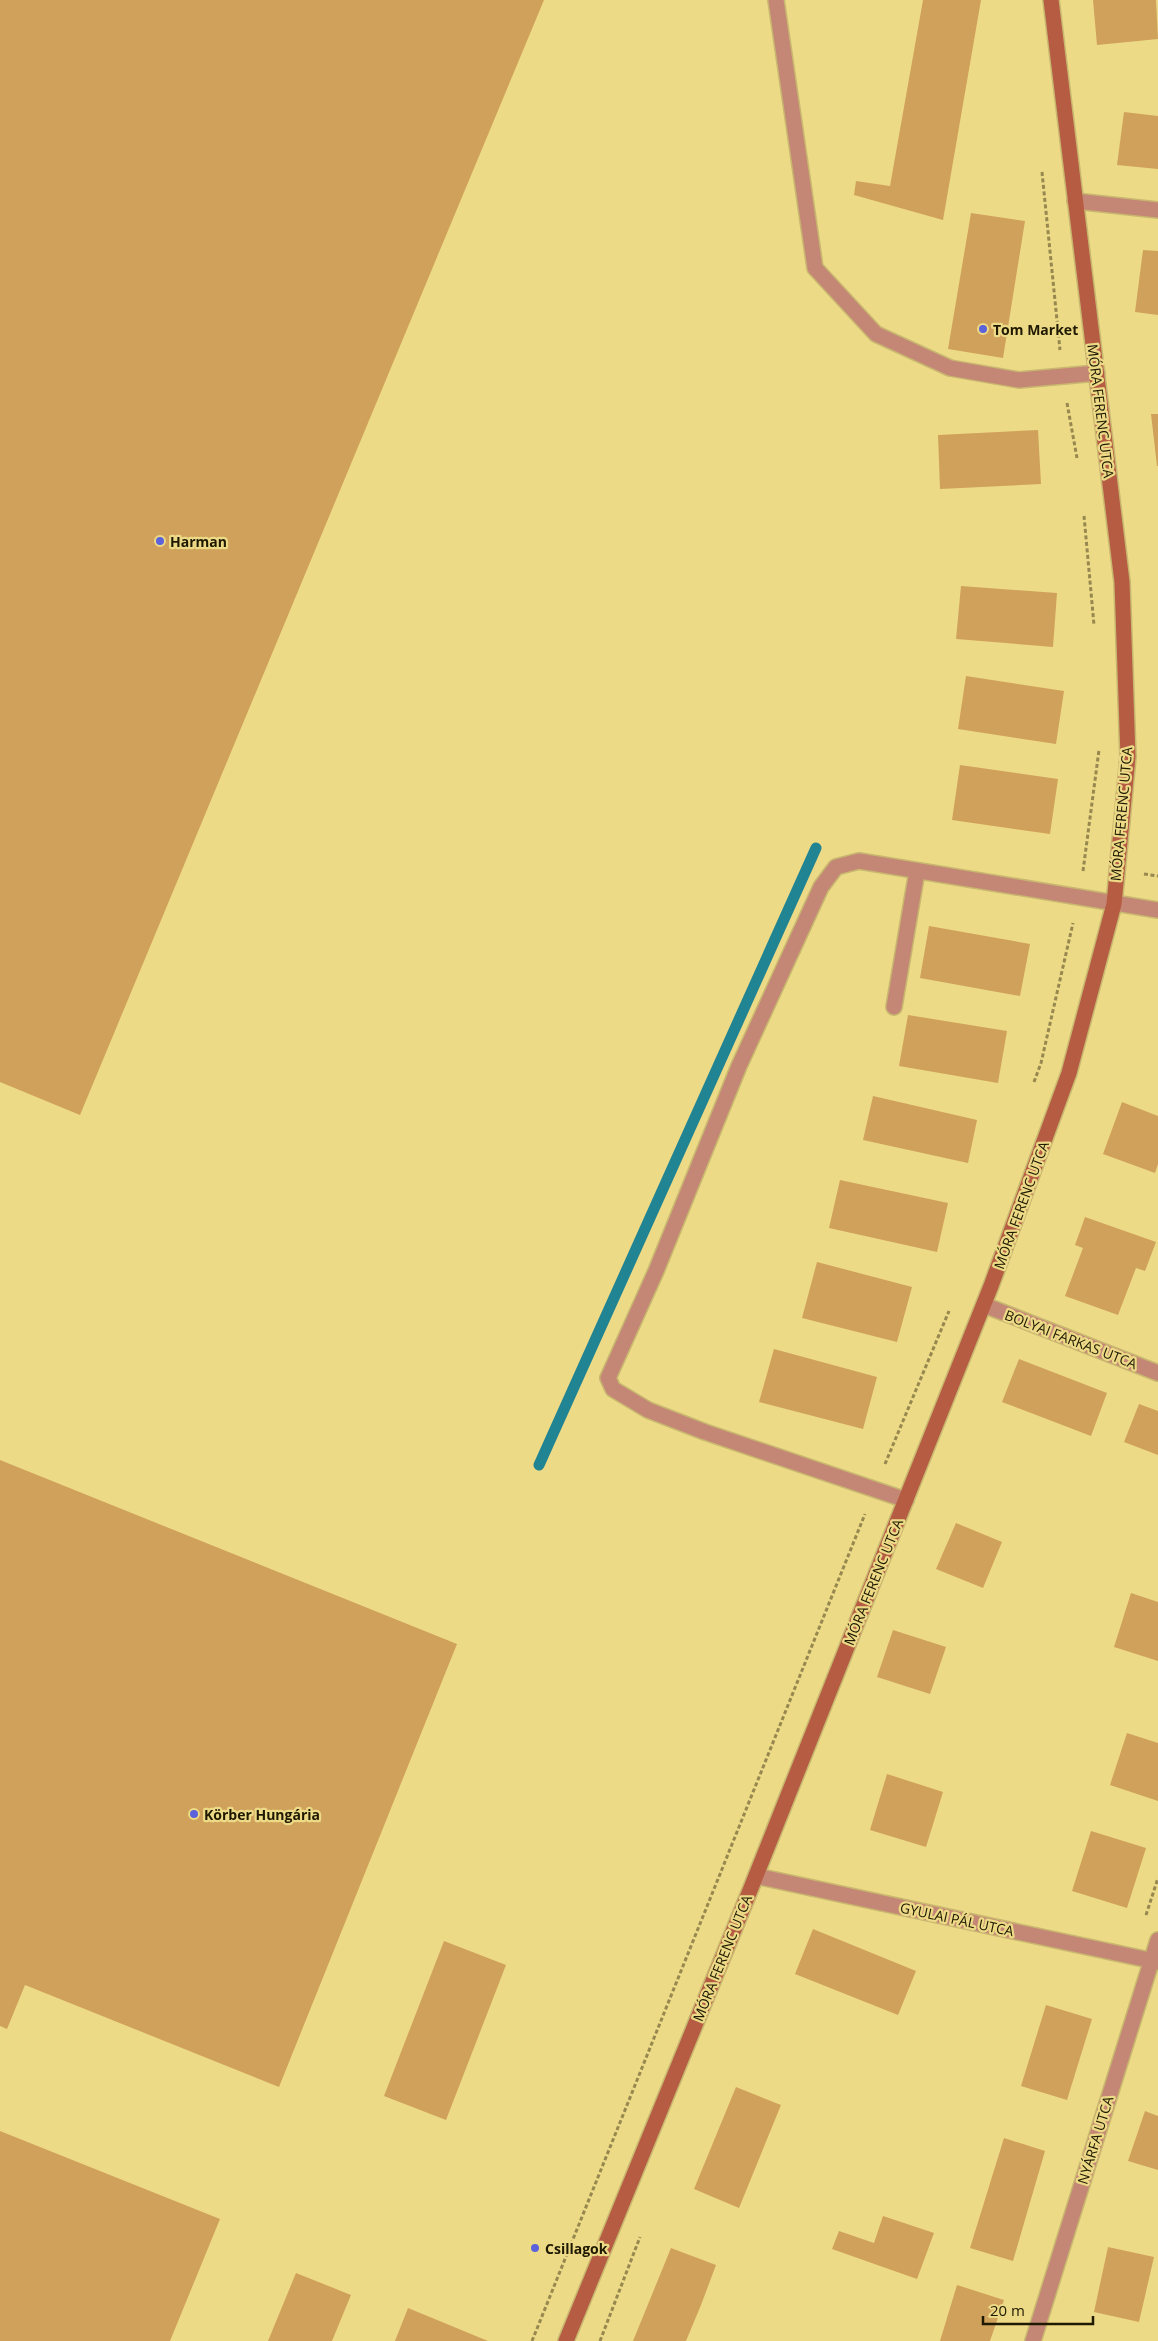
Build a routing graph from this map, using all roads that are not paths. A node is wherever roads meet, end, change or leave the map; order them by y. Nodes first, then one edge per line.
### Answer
1 (776, 0) edge
2 (1051, 0) edge
3 (1075, 201) junction
4 (1158, 210) edge
5 (1097, 374) junction
6 (917, 871) junction
7 (1114, 904) junction
8 (1158, 910) edge
9 (894, 1007) dead end
10 (984, 1305) junction
11 (1158, 1372) edge
12 (906, 1500) junction
13 (756, 1876) junction
14 (1158, 1940) edge
15 (1154, 1961) edge
16 (566, 2341) edge
17 (1033, 2341) edge

1 - 5 street
2 - 3 street, MÓRA FERENC UTCA
3 - 4 street
3 - 5 street, MÓRA FERENC UTCA
5 - 7 street, MÓRA FERENC UTCA
6 - 7 street
6 - 9 street
6 - 12 street
7 - 8 street
7 - 10 street, MÓRA FERENC UTCA
10 - 11 street, BOLYAI FARKAS UTCA
10 - 12 street, MÓRA FERENC UTCA
12 - 13 street, MÓRA FERENC UTCA
13 - 15 street, GYULAI PÁL UTCA
13 - 16 street, MÓRA FERENC UTCA
14 - 15 street, NYÁRFA UTCA
15 - 17 street, NYÁRFA UTCA

